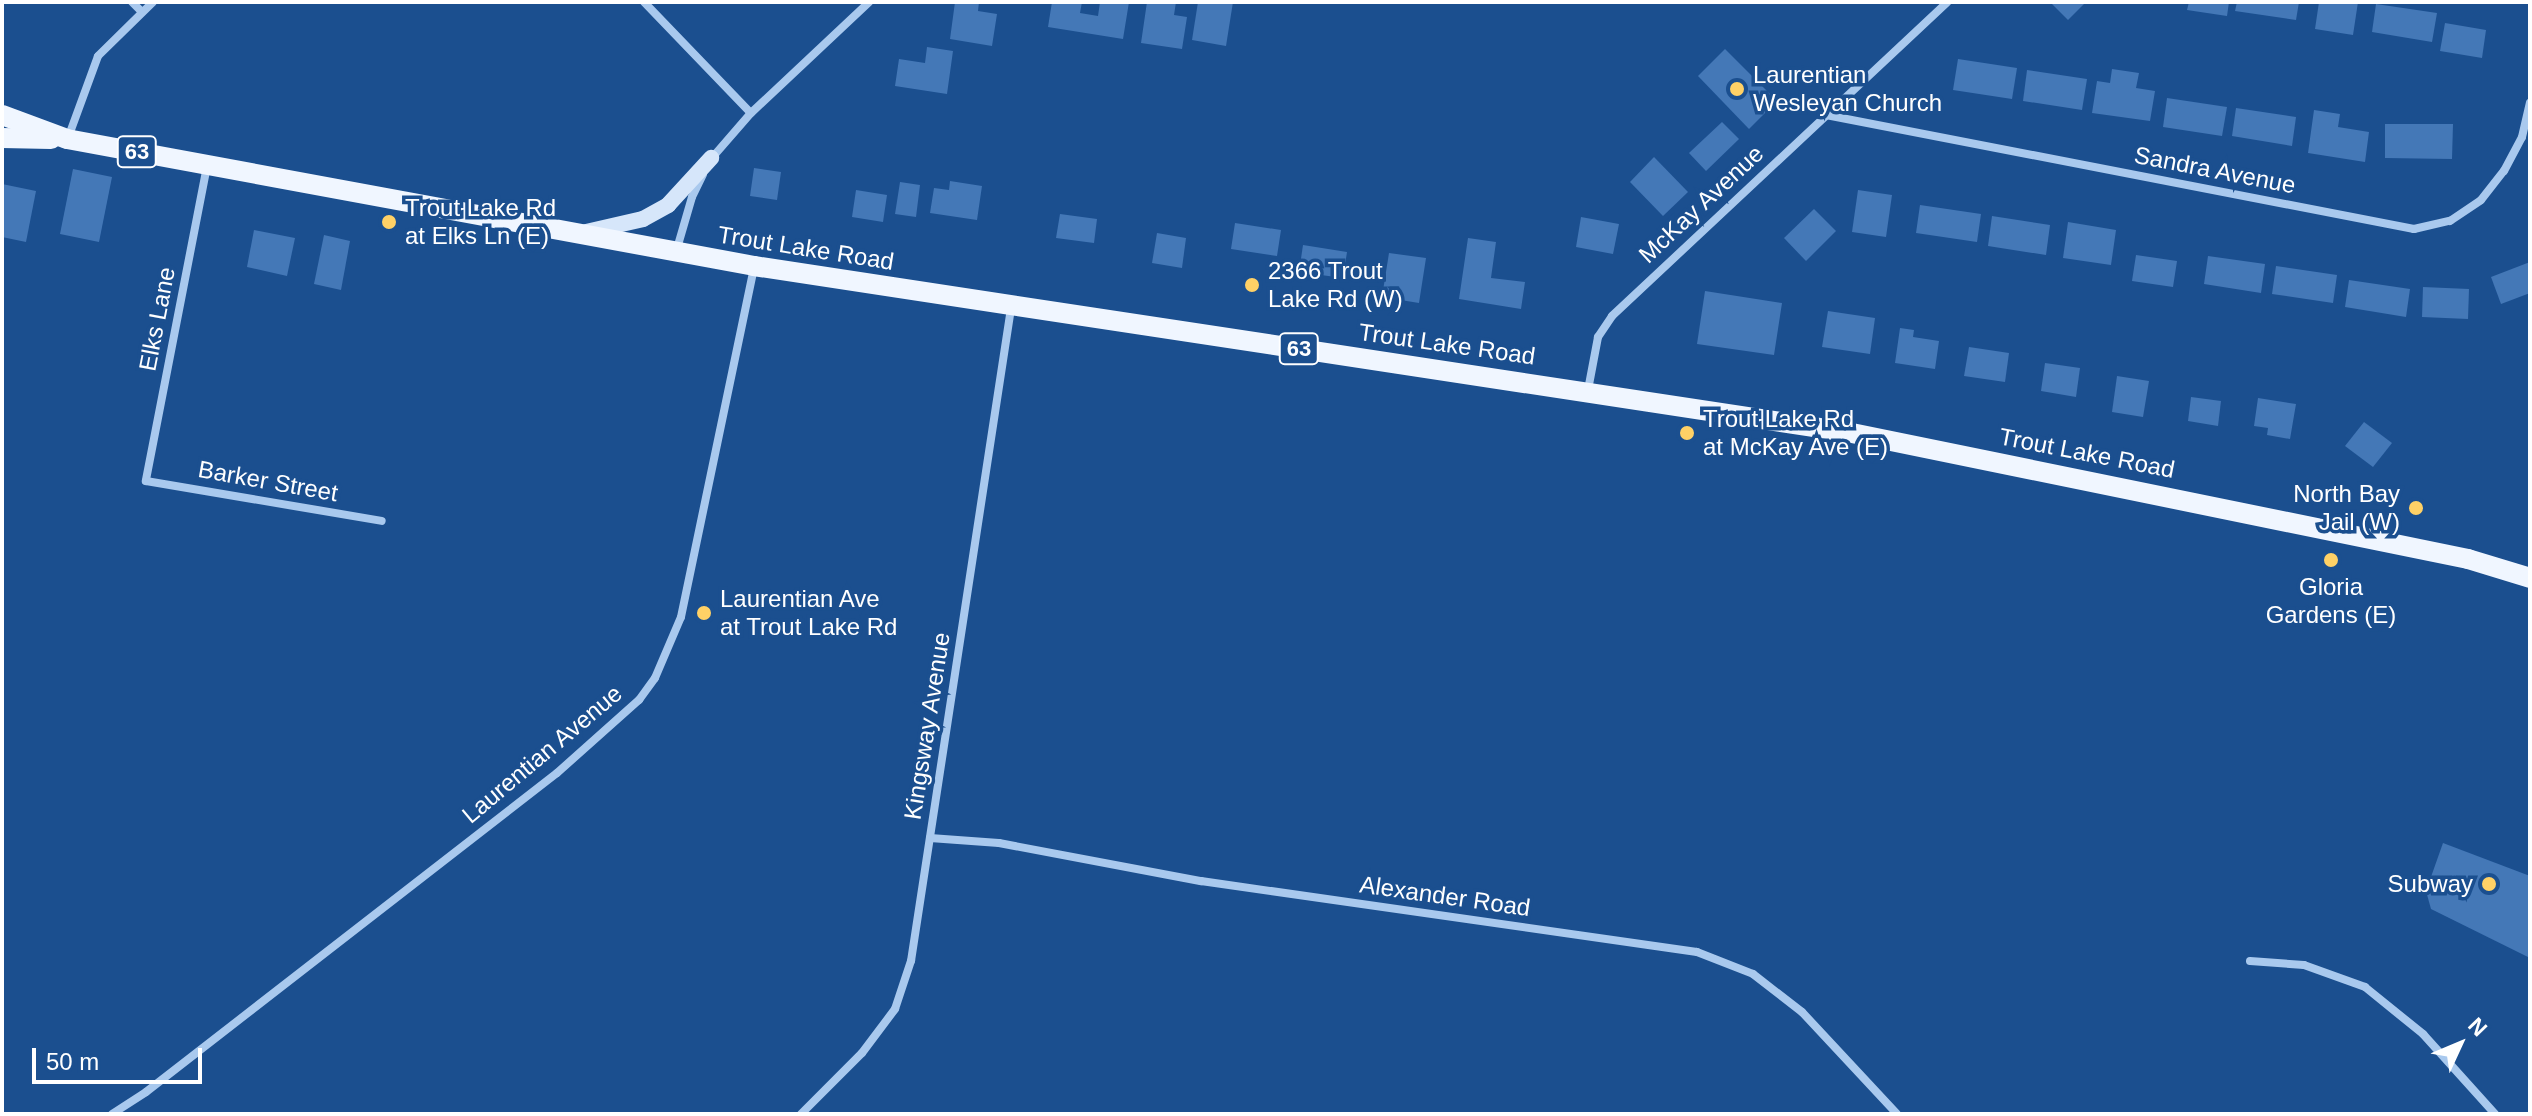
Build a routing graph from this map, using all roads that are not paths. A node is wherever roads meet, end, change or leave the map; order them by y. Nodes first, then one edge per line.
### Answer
1 (132, 2) edge
2 (153, 2) edge
3 (644, 2) edge
4 (869, 2) edge
5 (1947, 2) edge
6 (142, 12) junction
7 (2530, 103) edge
8 (751, 113) junction
9 (2, 115) edge
10 (1826, 115) junction
11 (2, 138) edge
12 (67, 139) junction
13 (711, 158) junction
14 (207, 165) junction
15 (577, 234) junction
16 (676, 253) junction
17 (754, 266) junction
18 (1011, 307) junction
19 (1588, 391) junction
20 (146, 481) joint
21 (382, 521) dead end
22 (2530, 578) edge
23 (930, 838) junction
24 (2250, 961) dead end
25 (112, 1114) edge
26 (801, 1114) edge
27 (1897, 1114) edge
28 (2495, 1114) edge

1 - 6 street
2 - 6 street
3 - 8 street
4 - 8 street
5 - 10 street, McKay Avenue
6 - 12 street
7 - 10 street, Sandra Avenue
8 - 13 street
9 - 12 main road, Trout Lake Road / 63
10 - 19 street, McKay Avenue
11 - 12 main road, Trout Lake Road / 63
12 - 14 main road, Trout Lake Road / 63
13 - 15 main road
13 - 16 street
14 - 15 main road, Trout Lake Road / 63
14 - 20 street, Elks Lane
15 - 16 main road, Trout Lake Road / 63
16 - 17 main road, Trout Lake Road / 63
17 - 18 main road, Trout Lake Road / 63
17 - 25 street, Laurentian Avenue
18 - 19 main road, Trout Lake Road / 63
18 - 23 street, Kingsway Avenue
19 - 22 main road, Trout Lake Road
20 - 21 street, Barker Street
23 - 26 street, Kingsway Avenue
23 - 27 street, Alexander Road
24 - 28 street

